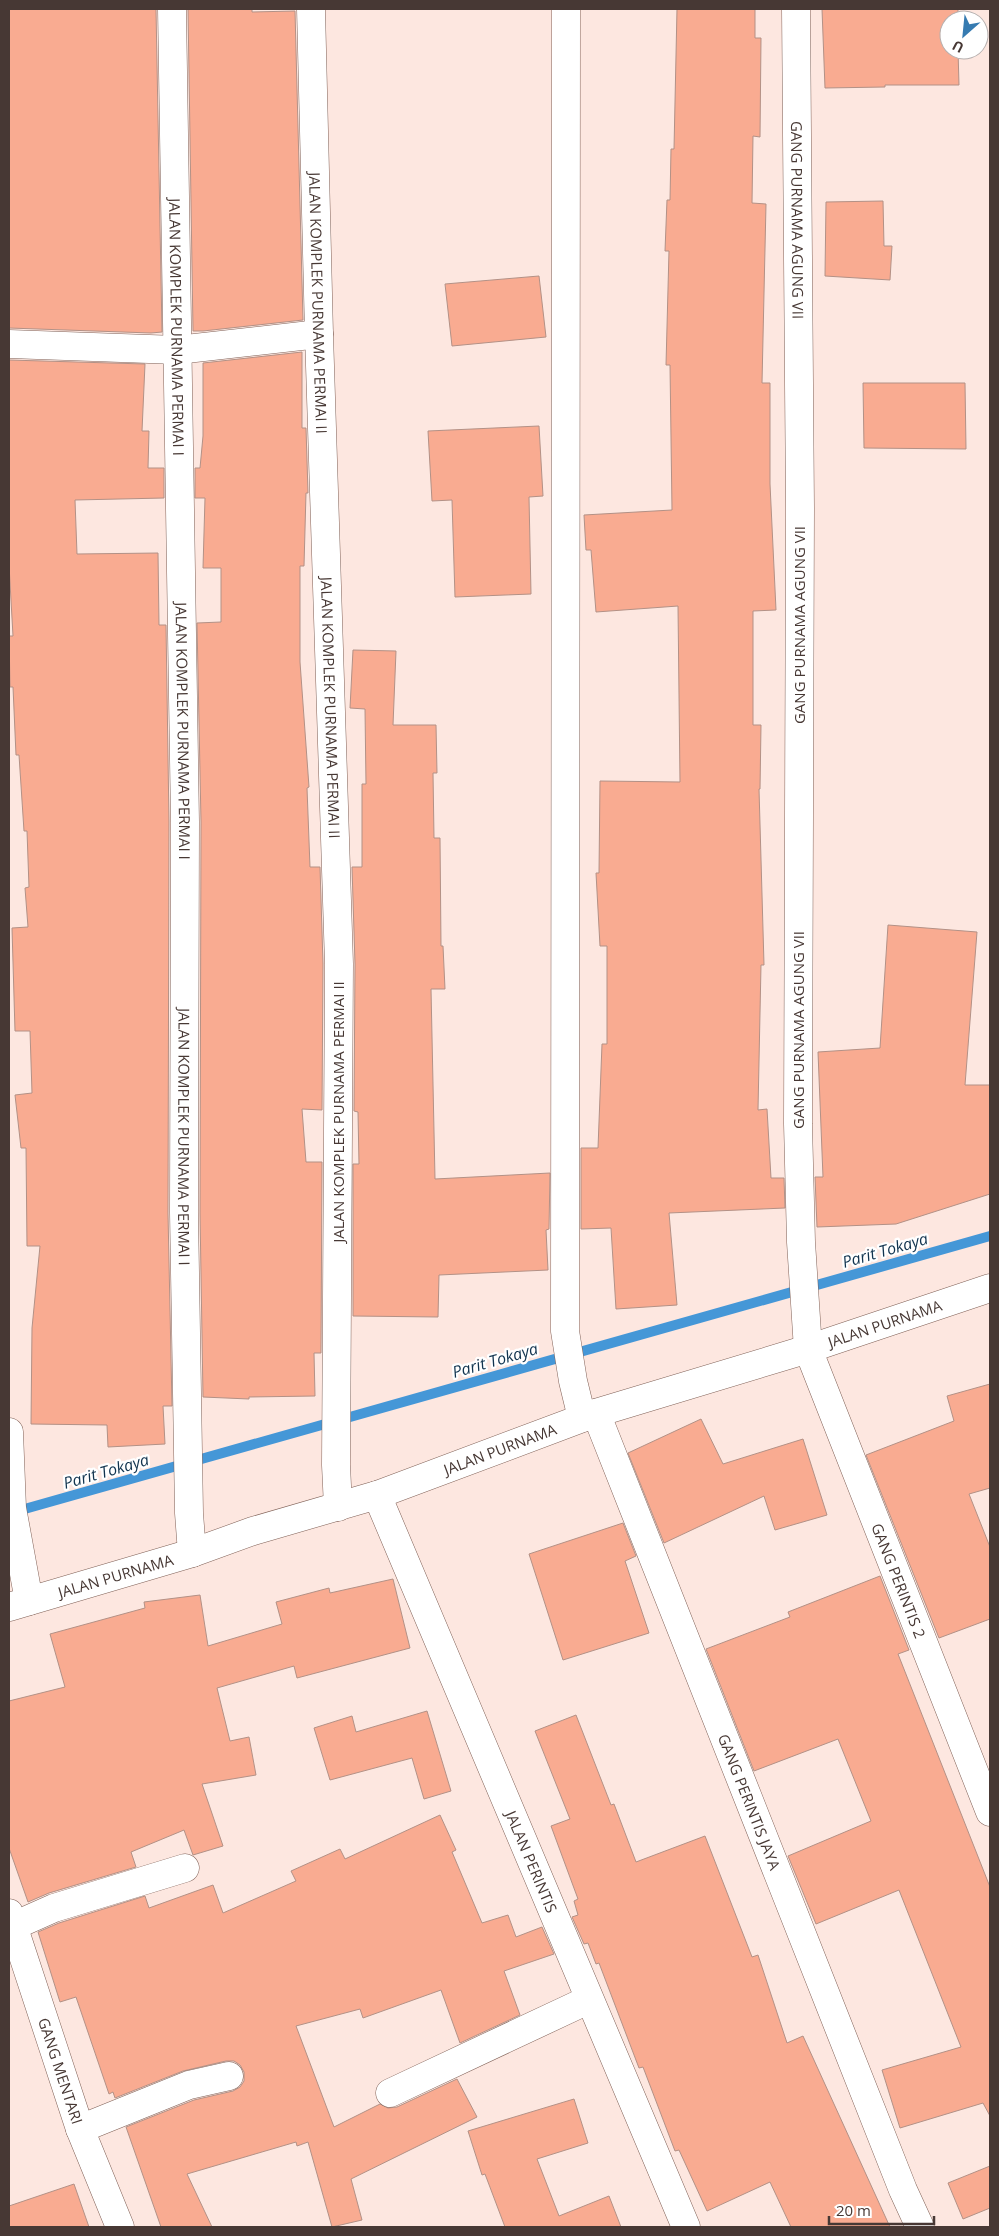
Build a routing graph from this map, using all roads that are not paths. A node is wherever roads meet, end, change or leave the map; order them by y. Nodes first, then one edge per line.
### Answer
1 (172, 9) edge
2 (311, 9) edge
3 (566, 9) edge
4 (796, 9) edge
5 (319, 334) junction
6 (9, 344) edge
7 (177, 350) junction
8 (990, 1288) edge
9 (805, 1314) joint
10 (811, 1359) junction
11 (589, 1416) junction
12 (9, 1432) edge
13 (376, 1495) junction
14 (338, 1507) junction
15 (192, 1553) junction
16 (19, 1604) edge
17 (990, 1812) edge
18 (185, 1868) dead end
19 (10, 1922) edge
20 (588, 2000) junction
21 (229, 2076) dead end
22 (390, 2093) dead end
23 (80, 2129) junction
24 (120, 2227) edge
25 (686, 2227) edge
26 (920, 2227) edge

1 - 7 street, JALAN KOMPLEK PURNAMA PERMAI I
2 - 5 street, JALAN KOMPLEK PURNAMA PERMAI II
3 - 11 street, GANG PERINTIS JAYA
4 - 9 street, GANG PURNAMA AGUNG VII
5 - 7 street
5 - 14 street, JALAN KOMPLEK PURNAMA PERMAI II
6 - 7 street
7 - 15 street, JALAN KOMPLEK PURNAMA PERMAI I
8 - 10 street, JALAN PURNAMA
9 - 10 street, GANG PERINTIS 2
10 - 11 street, JALAN PURNAMA
10 - 17 street, GANG PERINTIS 2
11 - 13 street, JALAN PURNAMA
11 - 26 street, GANG PERINTIS JAYA
12 - 16 street
13 - 14 street, JALAN PURNAMA
13 - 20 street, JALAN PERINTIS
14 - 15 street, JALAN PURNAMA
15 - 16 street, JALAN PURNAMA
18 - 19 street
19 - 23 street, GANG MENTARI
20 - 22 street
20 - 25 street, JALAN PERINTIS
21 - 23 street
23 - 24 street, GANG MENTARI

